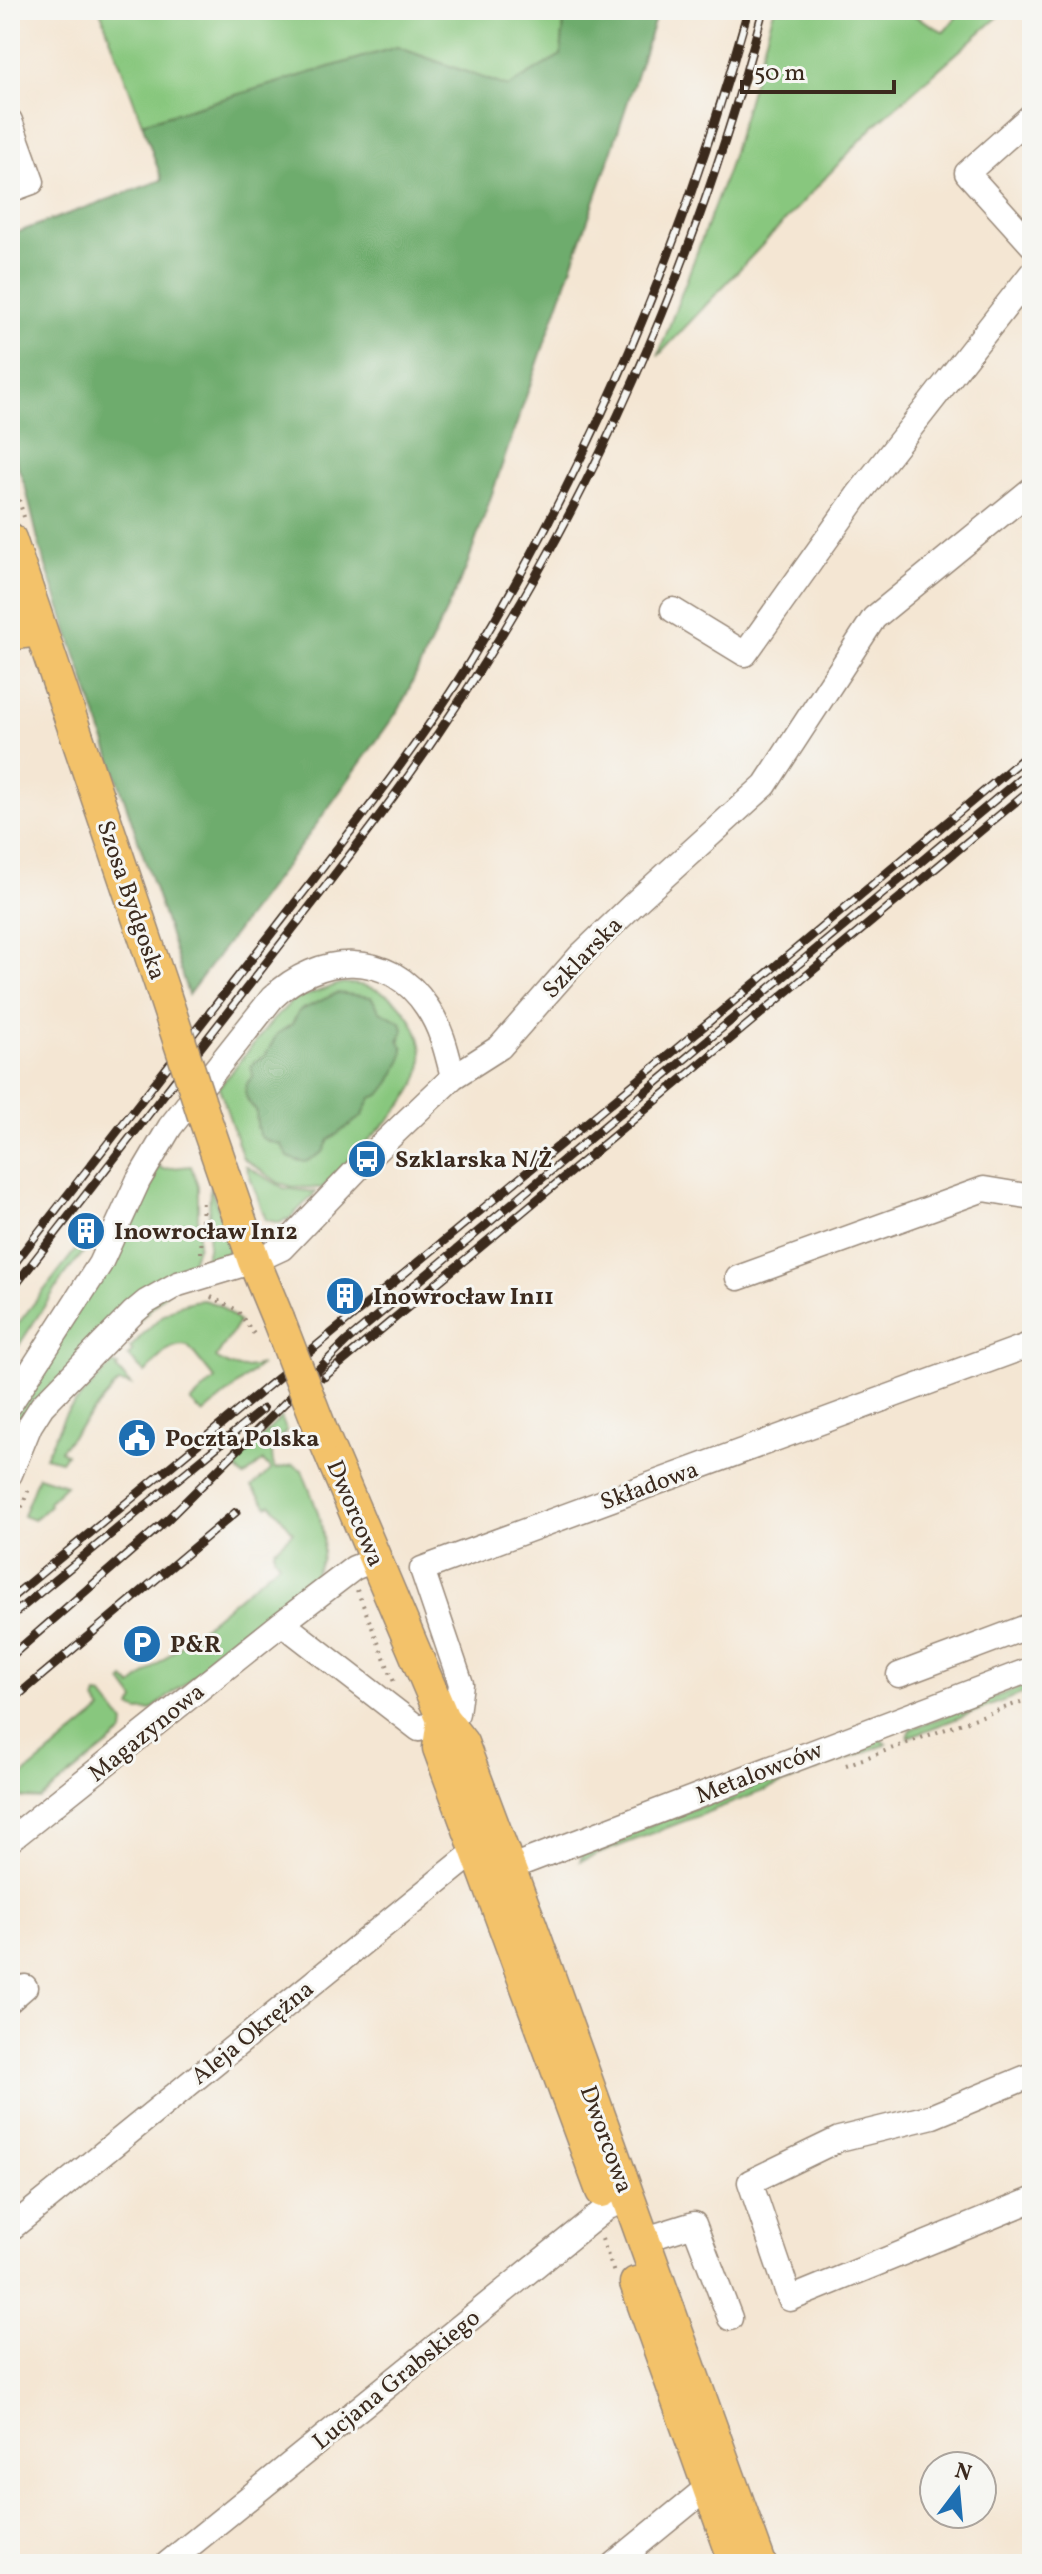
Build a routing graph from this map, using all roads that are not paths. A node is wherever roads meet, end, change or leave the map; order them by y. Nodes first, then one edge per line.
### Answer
1 (1032, 115) edge
2 (10, 121) edge
3 (10, 190) edge
4 (1032, 245) edge
5 (1032, 273) edge
6 (1032, 489) edge
7 (18, 530) edge
8 (673, 610) dead end
9 (25, 632) edge
10 (453, 1077) junction
11 (1032, 1197) edge
12 (254, 1261) junction
13 (738, 1278) dead end
14 (1032, 1344) edge
15 (10, 1404) edge
16 (22, 1474) edge
17 (376, 1559) junction
18 (282, 1623) junction
19 (1032, 1625) edge
20 (1032, 1669) edge
21 (899, 1675) dead end
22 (443, 1719) junction
23 (10, 1840) edge
24 (494, 1860) junction
25 (1032, 2075) edge
26 (1032, 2200) edge
27 (618, 2204) junction
28 (10, 2229) edge
29 (643, 2240) junction
30 (730, 2318) dead end
31 (719, 2482) junction
32 (167, 2564) edge
33 (614, 2564) edge
34 (736, 2564) edge
35 (760, 2564) edge

1 - 4 street
2 - 3 street
5 - 8 street
6 - 10 street, Szklarska
7 - 9 main road, Szosa Bydgoska
9 - 12 main road, Szosa Bydgoska, bridge
10 - 12 street, Szklarska
10 - 15 street
11 - 13 street
12 - 16 street, Szklarska
12 - 17 main road, Dworcowa, bridge
14 - 22 street, Składowa
17 - 18 street, Magazynowa
17 - 22 main road, Dworcowa
18 - 22 street
18 - 23 street, Magazynowa
19 - 21 street
20 - 24 street, Metalowców
22 - 24 main road, Dworcowa
24 - 27 main road, Dworcowa
24 - 28 street, Aleja Okrężna
25 - 26 street
27 - 29 main road, Dworcowa
27 - 31 main road, Dworcowa
27 - 32 street, Lucjana Grabskiego
29 - 30 street
29 - 31 main road, Dworcowa
31 - 33 street
31 - 34 main road, Dworcowa
31 - 35 main road, Dworcowa

